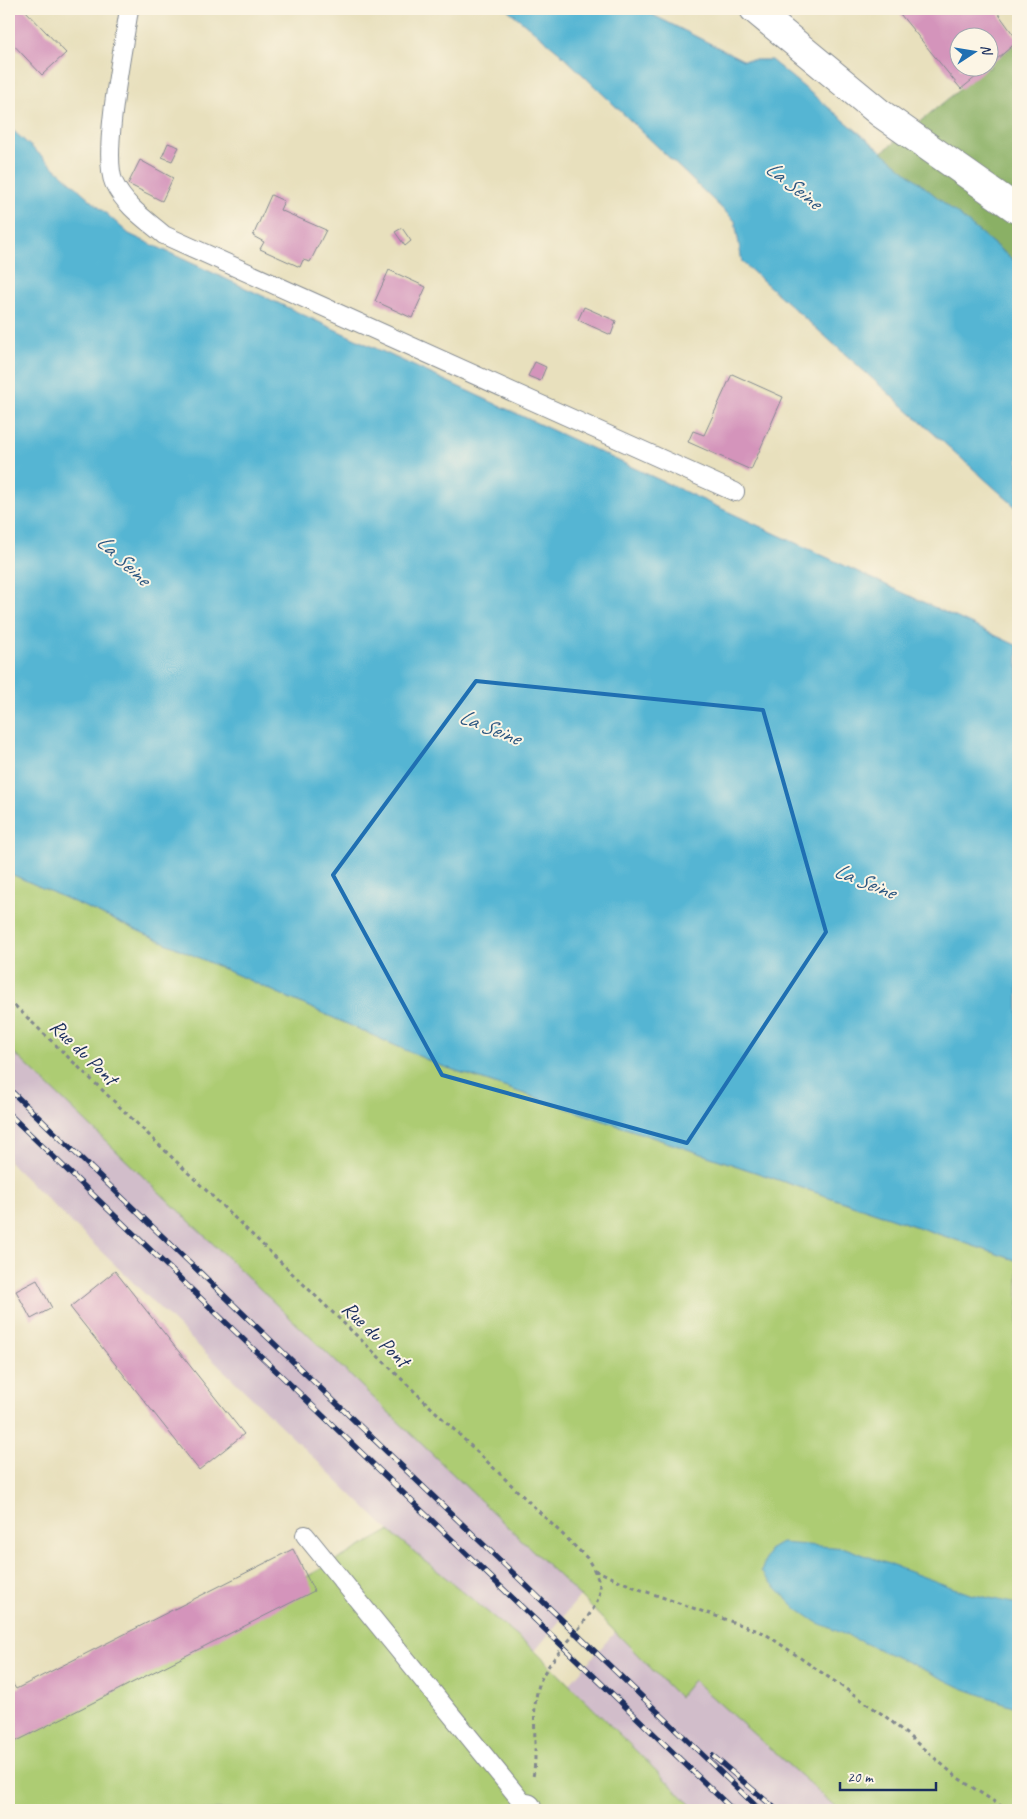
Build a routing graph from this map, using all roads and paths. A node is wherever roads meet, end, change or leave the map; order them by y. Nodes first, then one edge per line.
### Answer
1 (129, 9) edge
2 (754, 9) edge
3 (1018, 210) edge
4 (735, 492) dead end
5 (9, 1000) edge
6 (305, 1535) dead end
7 (595, 1570) junction
8 (527, 1809) edge
9 (1007, 1810) edge

1 - 4 lane
2 - 3 street
5 - 7 path, Rue du Pont
6 - 8 lane
7 - 8 path
7 - 9 path

